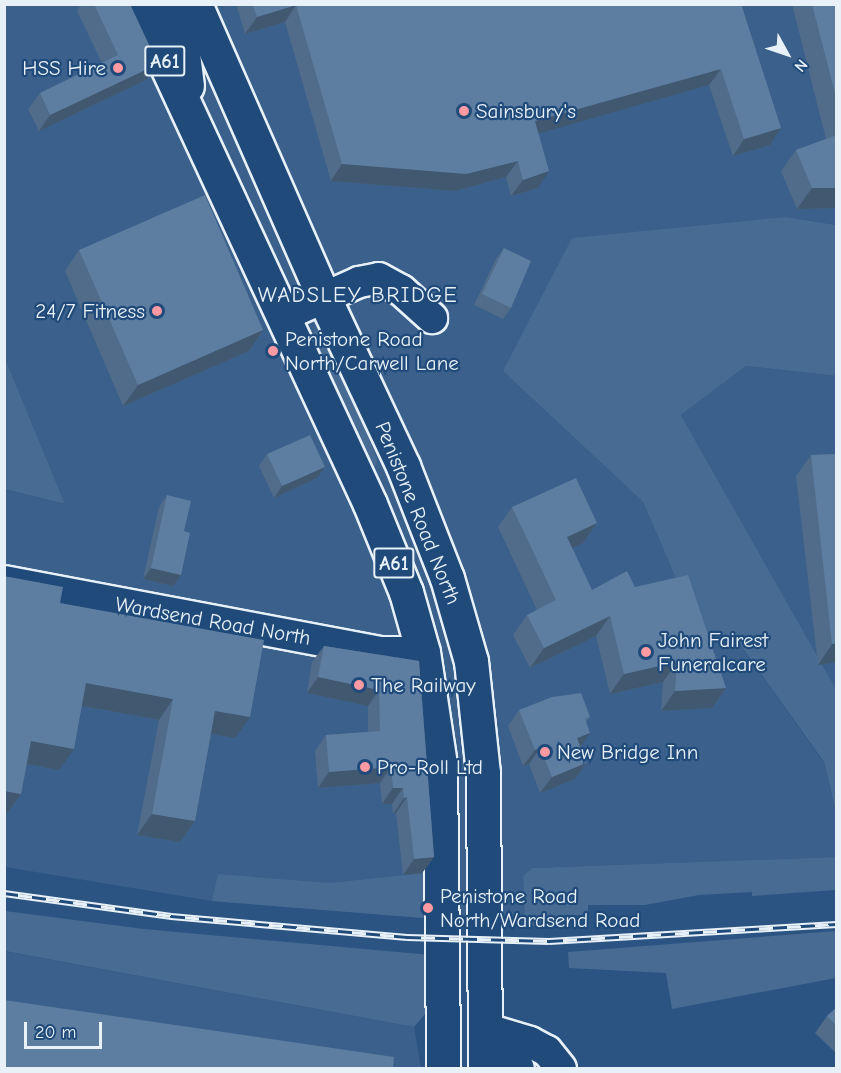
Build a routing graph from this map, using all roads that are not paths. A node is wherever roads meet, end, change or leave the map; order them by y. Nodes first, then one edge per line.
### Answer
1 (138, 4) edge
2 (165, 4) edge
3 (195, 4) edge
4 (192, 118) junction
5 (324, 298) junction
6 (283, 316) junction
7 (432, 318) dead end
8 (4, 581) edge
9 (459, 618) junction
10 (423, 652) junction
11 (484, 1051) edge
12 (443, 1057) edge
13 (519, 1068) edge
14 (561, 1068) edge

1 - 4 highway, Penistone Road North / A61
2 - 4 highway
3 - 5 highway, Penistone Road North / A61
4 - 6 highway, Penistone Road North / A61
5 - 6 street
5 - 7 street
5 - 9 highway, Penistone Road North / A61
6 - 10 highway, Penistone Road North / A61
8 - 10 street, Wardsend Road North
9 - 10 highway
9 - 11 highway, Penistone Road North / A61
10 - 12 highway, Penistone Road North / A61
11 - 12 highway
11 - 13 street
11 - 14 street

